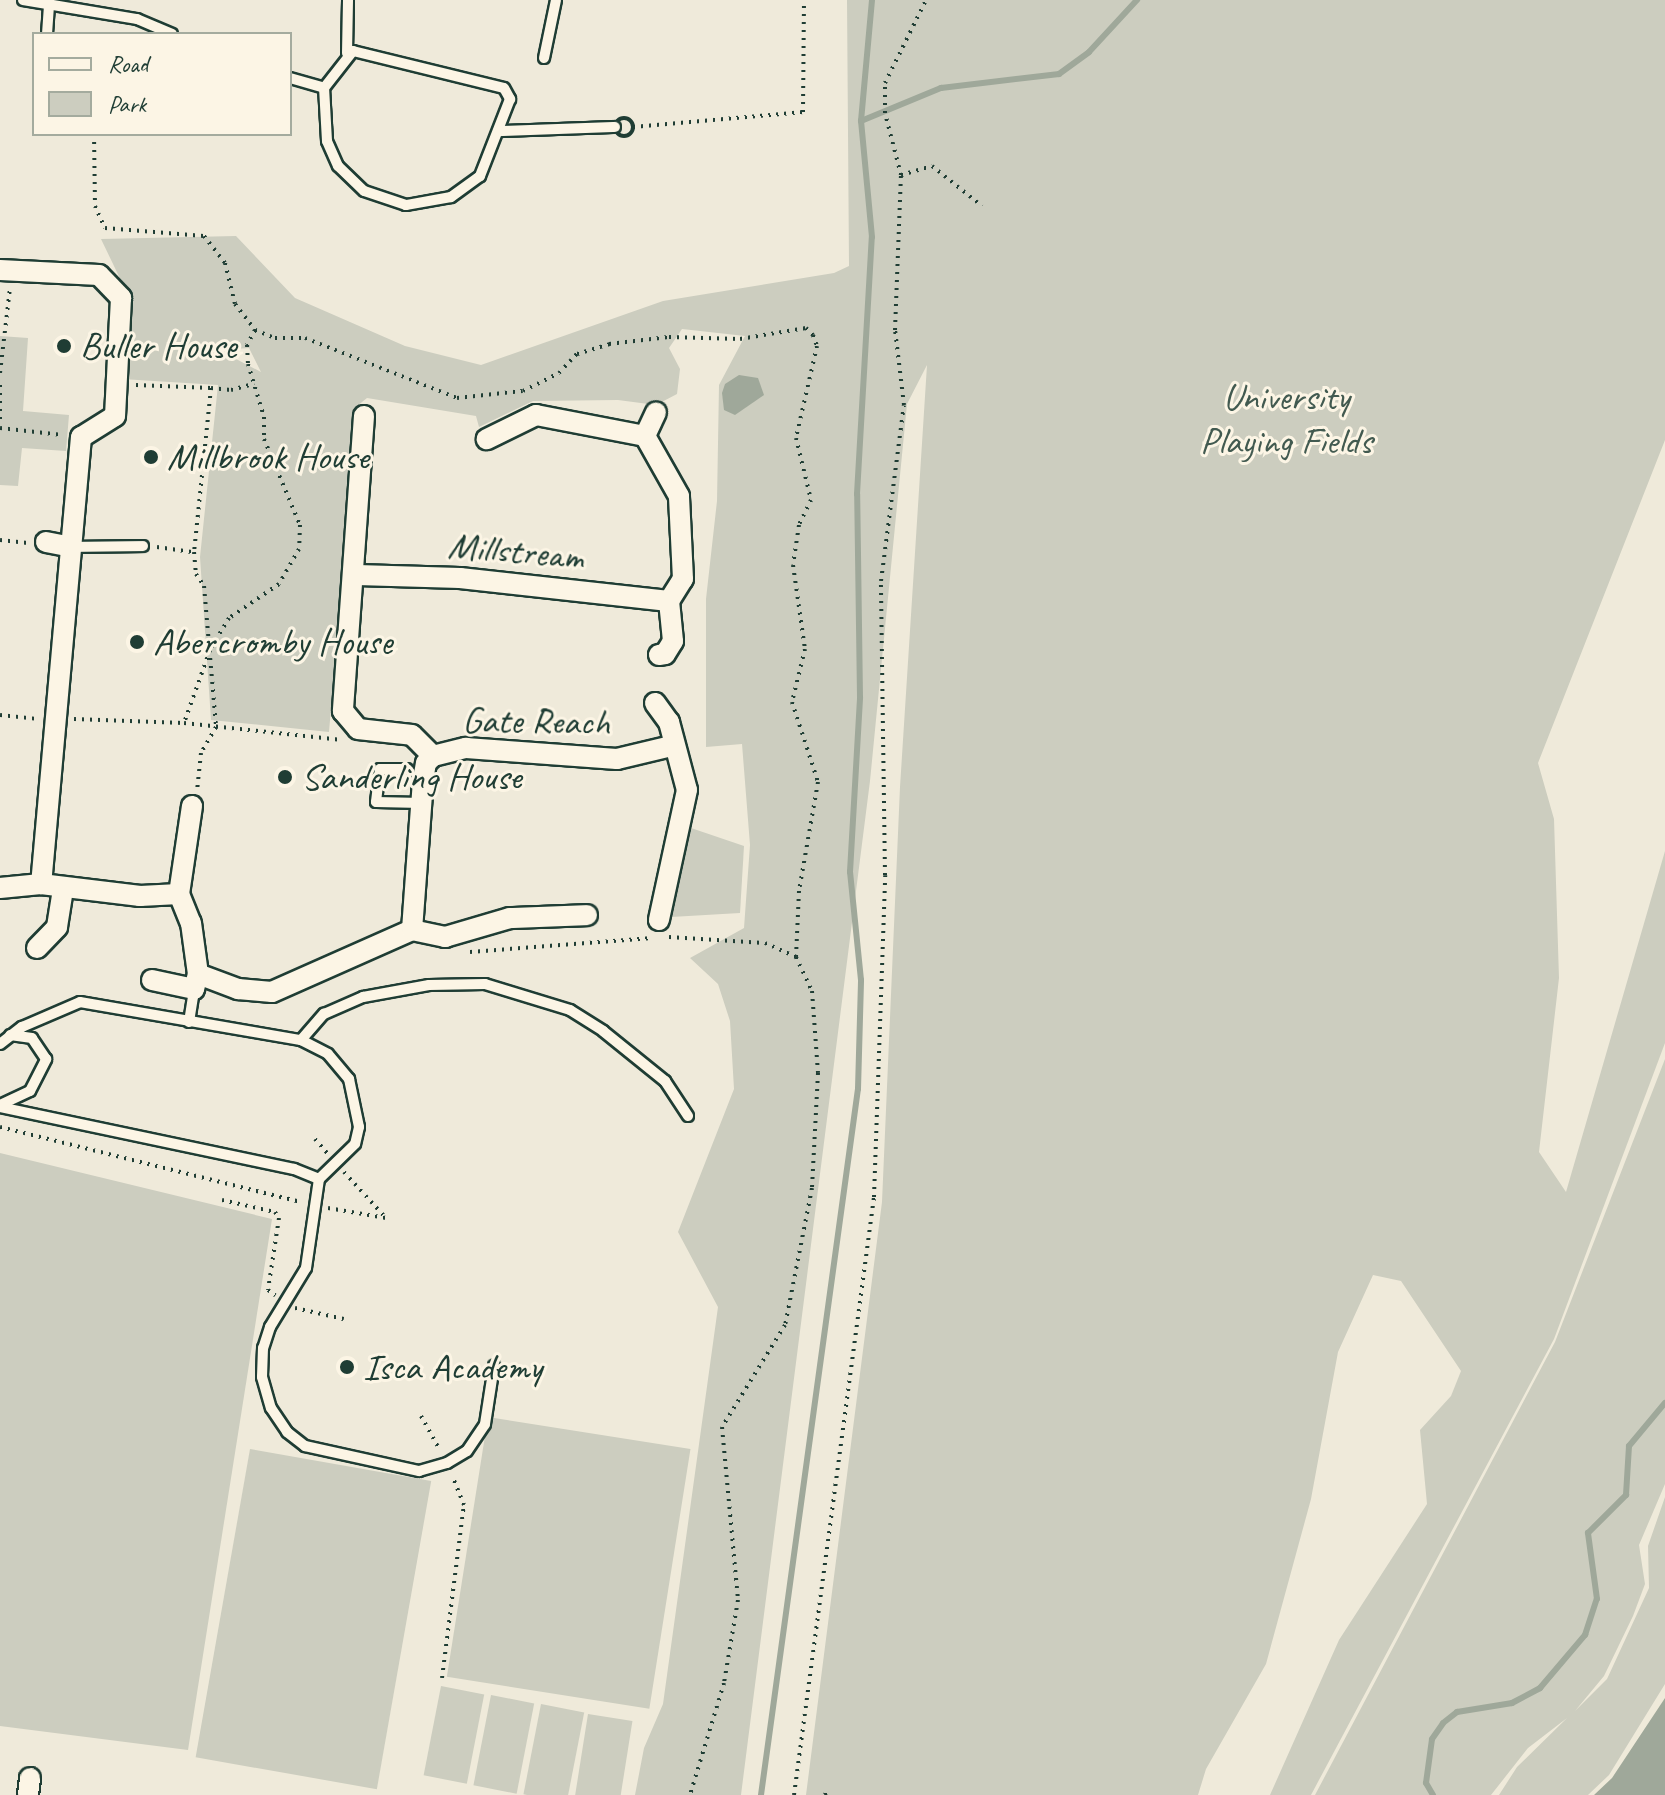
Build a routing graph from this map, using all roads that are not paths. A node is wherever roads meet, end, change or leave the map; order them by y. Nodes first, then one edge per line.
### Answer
1 (23, 0) edge
2 (348, 0) edge
3 (556, 0) edge
4 (49, 2) junction
5 (47, 32) edge
6 (167, 32) edge
7 (347, 53) junction
8 (544, 58) dead end
9 (292, 79) edge
10 (324, 88) junction
11 (615, 127) dead end
12 (501, 131) junction
13 (6, 271) edge
14 (656, 412) dead end
15 (364, 416) dead end
16 (645, 436) junction
17 (487, 439) dead end
18 (46, 542) road end
19 (143, 546) road end
20 (71, 547) junction
21 (357, 575) junction
22 (669, 601) junction
23 (659, 655) dead end
24 (655, 703) dead end
25 (671, 746) junction
26 (433, 756) junction
27 (407, 769) dead end
28 (422, 803) junction
29 (192, 806) road end
30 (41, 884) junction
31 (0, 888) edge
32 (63, 889) junction
33 (179, 894) junction
34 (587, 915) dead end
35 (659, 920) dead end
36 (412, 930) junction
37 (37, 948) dead end
38 (152, 980) dead end
39 (196, 982) junction
40 (189, 1022) junction
41 (10, 1035) junction
42 (301, 1040) junction
43 (0, 1044) edge
44 (0, 1106) edge
45 (688, 1116) dead end
46 (319, 1179) junction
47 (494, 1366) dead end

1 - 4 lane
2 - 7 lane
3 - 8 lane
4 - 5 lane
4 - 6 lane
7 - 10 lane
7 - 12 lane
9 - 10 lane
10 - 12 lane
11 - 12 lane
13 - 20 street
14 - 16 street
15 - 21 street
16 - 17 street
16 - 22 street
18 - 20 street
19 - 20 lane
20 - 30 street
21 - 22 street, Millstream
21 - 26 street
22 - 23 street
24 - 25 street, Gate Reach
25 - 26 street, Gate Reach
25 - 35 street, Gate Reach
26 - 28 street, Gate Reach
27 - 28 lane
28 - 36 street, Gate Reach
29 - 33 street
30 - 31 street
30 - 32 street
32 - 33 street
32 - 37 street
33 - 39 street
34 - 36 street
36 - 39 street
38 - 39 street
39 - 40 lane
40 - 41 lane
40 - 42 lane
41 - 43 lane
41 - 44 lane
42 - 45 lane
42 - 46 lane
44 - 46 lane
46 - 47 lane

